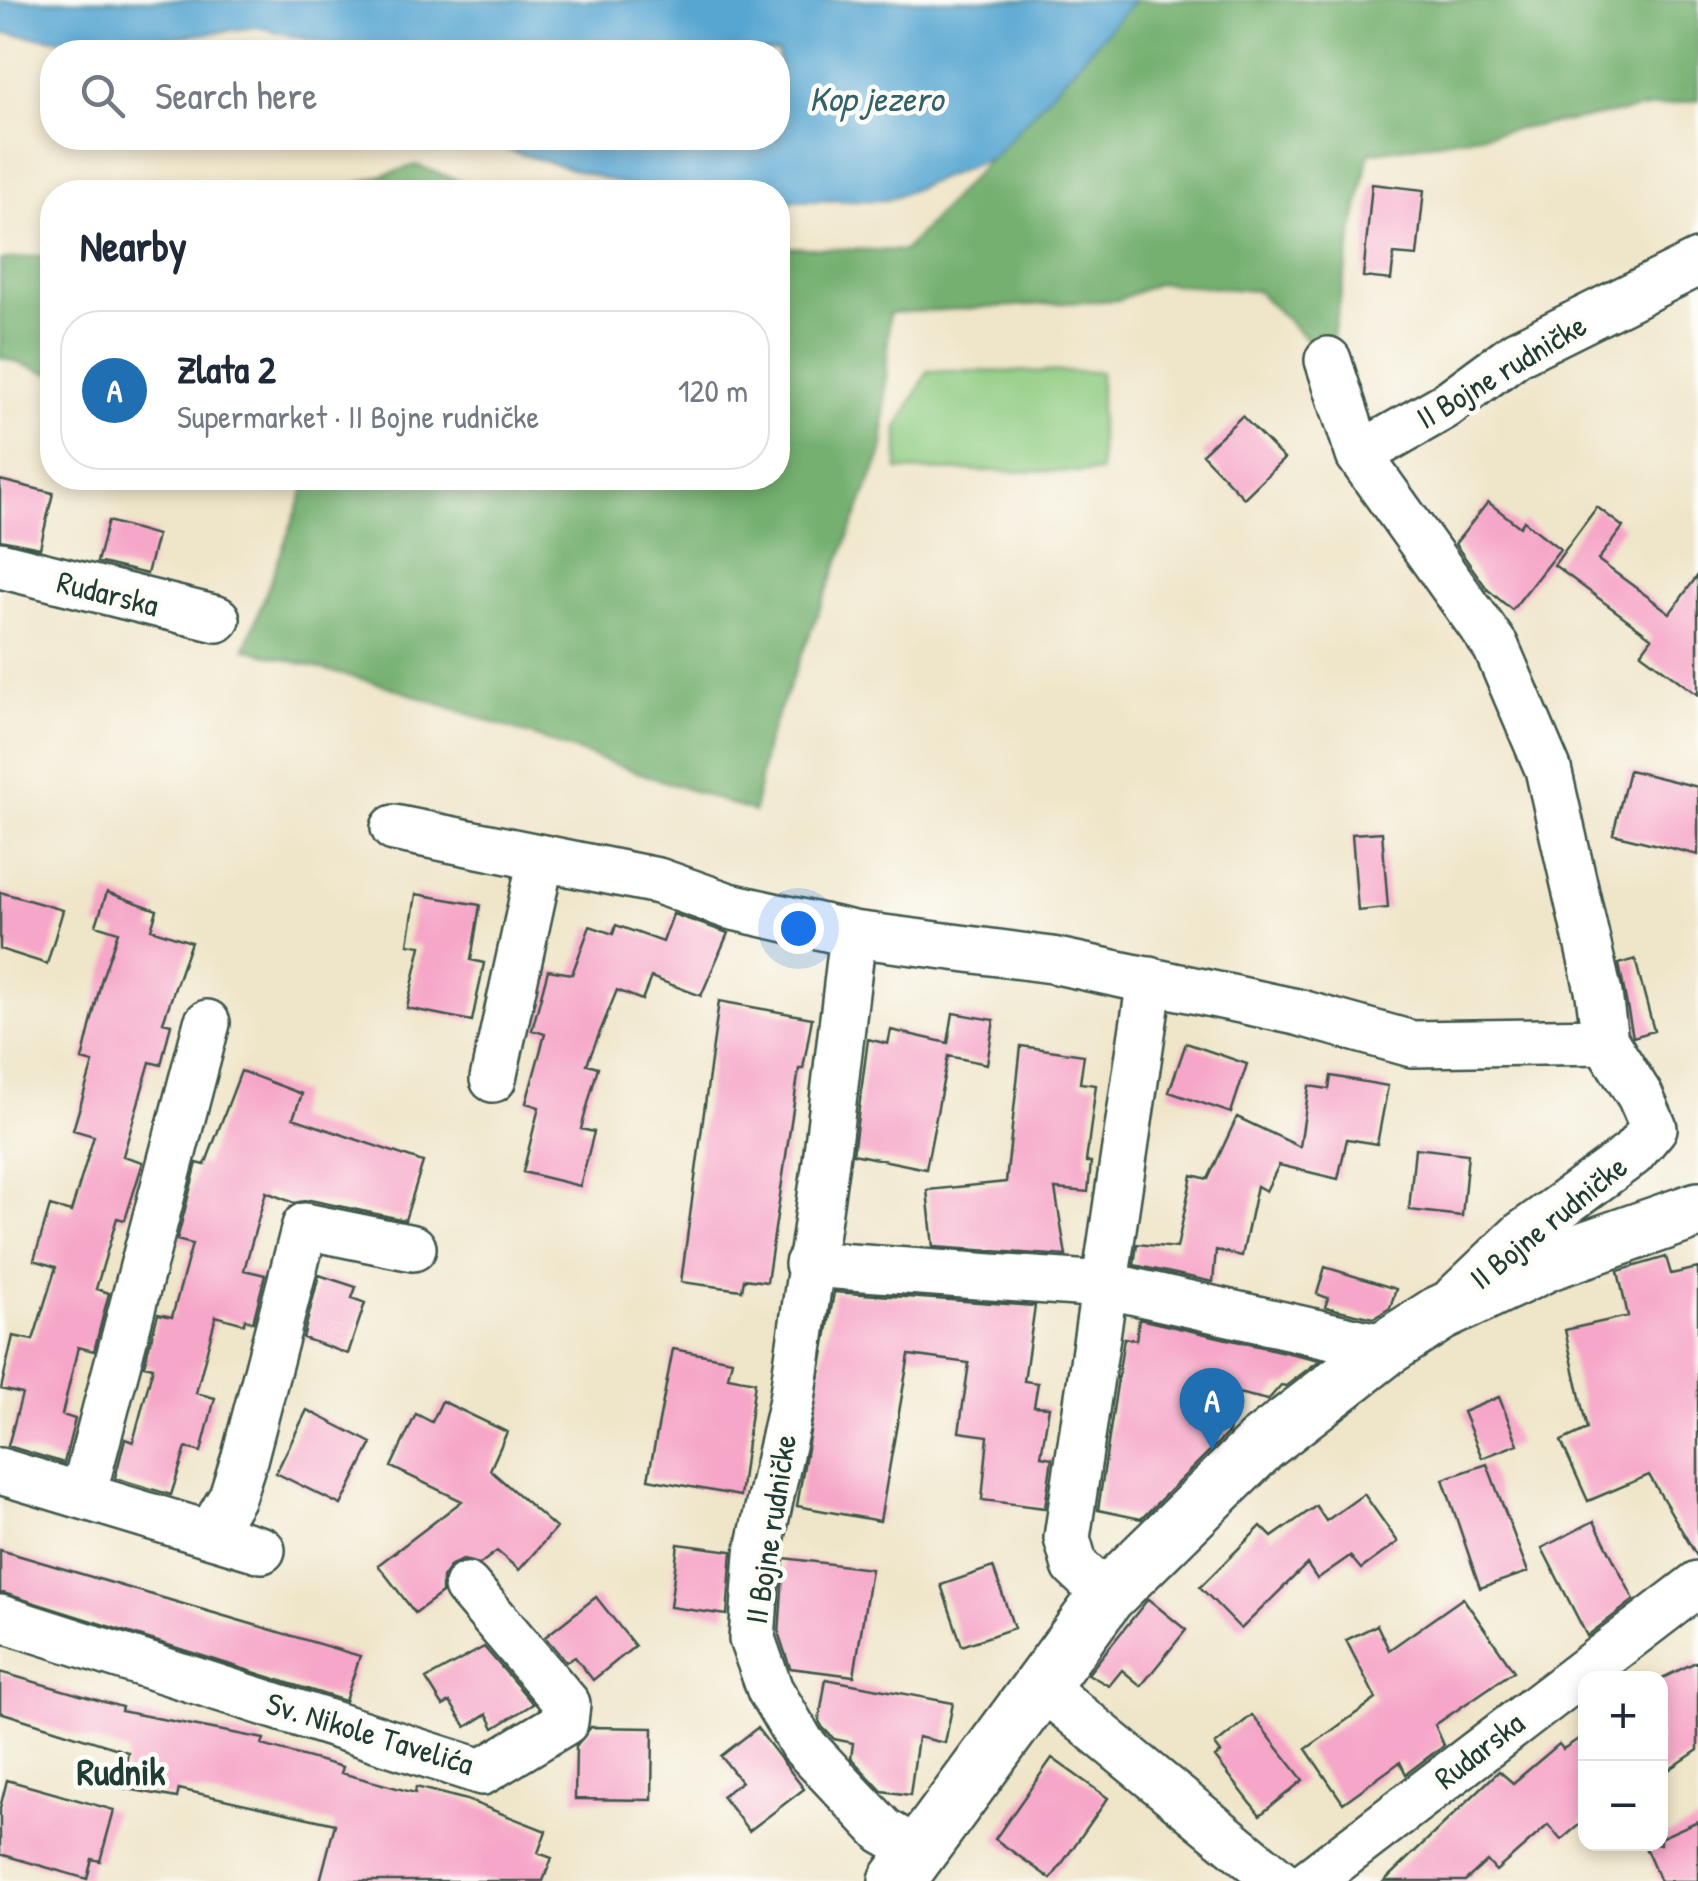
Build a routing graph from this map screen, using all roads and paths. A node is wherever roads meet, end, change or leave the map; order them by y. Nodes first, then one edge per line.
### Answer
1 (1698, 263) edge
2 (1328, 360) dead end
3 (1359, 455) junction
4 (0, 565) edge
5 (217, 619) dead end
6 (394, 828) dead end
7 (541, 858) junction
8 (853, 934) junction
9 (1150, 980) junction
10 (206, 1023) dead end
11 (1605, 1041) junction
12 (493, 1079) dead end
13 (1698, 1210) edge
14 (413, 1248) dead end
15 (808, 1264) junction
16 (1105, 1285) junction
17 (1439, 1314) junction
18 (1386, 1348) junction
19 (0, 1471) edge
20 (83, 1496) junction
21 (210, 1534) junction
22 (262, 1550) dead end
23 (1698, 1584) edge
24 (467, 1586) dead end
25 (1107, 1596) junction
26 (0, 1618) edge
27 (1039, 1684) junction
28 (908, 1866) edge
29 (1279, 1881) edge
30 (1310, 1881) edge

1 - 3 street, II Bojne rudničke
2 - 3 street, II Bojne rudničke
3 - 11 street, II Bojne rudničke
4 - 5 street, Rudarska
6 - 7 street
7 - 8 street
7 - 12 street
8 - 9 street
8 - 15 street, II Bojne rudničke
9 - 11 street
9 - 16 street
10 - 20 street
11 - 17 street, II Bojne rudničke
13 - 17 street, II Bojne rudničke
14 - 21 street
15 - 16 street
15 - 28 street, II Bojne rudničke
16 - 18 street
16 - 25 street
17 - 18 street
18 - 25 street
19 - 20 street
20 - 21 street
21 - 22 street
23 - 30 street, Rudarska
24 - 26 street, Sv. Nikole Tavelića
25 - 27 street
27 - 28 street
27 - 29 street

